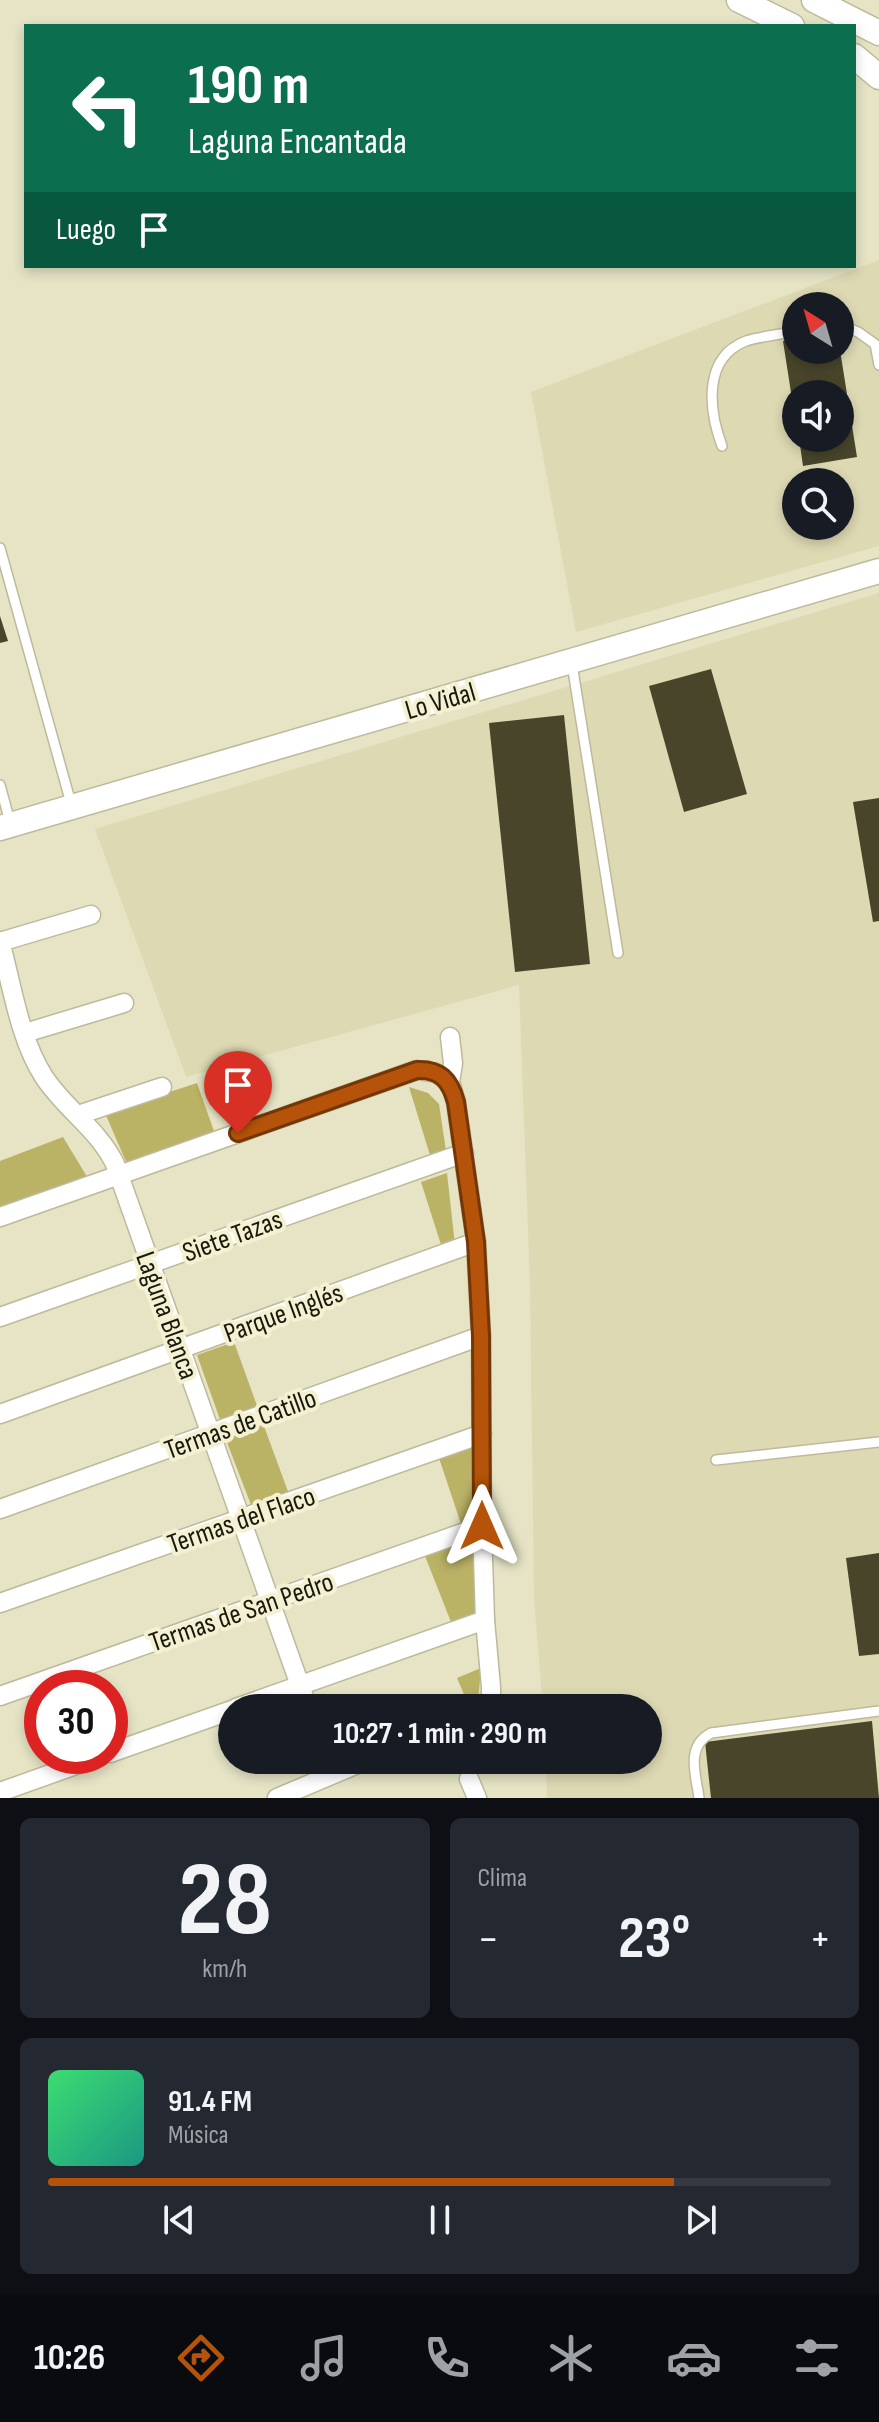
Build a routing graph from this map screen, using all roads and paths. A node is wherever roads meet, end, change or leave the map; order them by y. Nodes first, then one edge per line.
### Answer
1 (739, 0) edge
2 (814, 0) edge
3 (787, 24) edge
4 (879, 33) edge
5 (856, 58) edge
6 (879, 77) edge
7 (854, 330) edge
8 (782, 334) edge
9 (879, 365) edge
10 (722, 446) dead end
11 (0, 548) edge
12 (879, 571) edge
13 (571, 661) junction
14 (0, 785) edge
15 (72, 807) junction
16 (5, 827) edge
17 (91, 915) dead end
18 (0, 941) edge
19 (618, 953) dead end
20 (124, 1003) dead end
21 (25, 1033) junction
22 (450, 1037) dead end
23 (450, 1082) junction
24 (162, 1087) dead end
25 (78, 1115) junction
26 (464, 1153) junction
27 (119, 1176) junction
28 (0, 1217) edge
29 (476, 1242) junction
30 (150, 1264) junction
31 (0, 1317) edge
32 (481, 1336) junction
33 (180, 1349) junction
34 (0, 1414) edge
35 (210, 1434) junction
36 (482, 1434) junction
37 (879, 1442) edge
38 (716, 1460) dead end
39 (0, 1509) edge
40 (240, 1519) junction
41 (482, 1526) junction
42 (270, 1601) junction
43 (0, 1603) edge
44 (485, 1620) junction
45 (300, 1686) junction
46 (277, 1694) edge
47 (303, 1694) edge
48 (489, 1694) edge
49 (0, 1696) edge
50 (879, 1711) edge
51 (218, 1715) edge
52 (128, 1747) edge
53 (50, 1774) edge
54 (317, 1774) edge
55 (469, 1779) dead end
56 (0, 1792) edge
57 (277, 1798) edge
58 (477, 1798) edge
59 (699, 1798) edge

1 - 3 main road
2 - 4 main road
5 - 6 main road
7 - 9 lane
8 - 10 lane
11 - 15 lane
12 - 13 main road, Lo Vidal
13 - 15 main road, Lo Vidal
13 - 19 lane
14 - 16 lane
15 - 16 main road, Lo Vidal
17 - 18 street
18 - 21 street, Laguna Blanca
20 - 21 street
21 - 25 street, Laguna Blanca
22 - 23 street
23 - 26 street
23 - 27 street
24 - 25 street
25 - 27 street, Laguna Blanca
26 - 29 street
26 - 30 street, Siete Tazas
27 - 28 street
27 - 30 street, Laguna Blanca
29 - 32 street
29 - 33 street, Parque Inglés
30 - 31 street, Siete Tazas
30 - 33 street, Laguna Blanca
32 - 35 street, Termas de Catillo
32 - 36 street
33 - 34 street, Parque Inglés
33 - 35 street, Laguna Blanca
35 - 39 street, Termas de Catillo
35 - 40 street, Laguna Blanca
36 - 40 street, Termas del Flaco
36 - 41 street
37 - 38 lane
40 - 42 street, Laguna Blanca
40 - 43 street, Termas del Flaco
41 - 42 street, Termas de San Pedro
41 - 44 street
42 - 45 street, Laguna Blanca
42 - 49 street, Termas de San Pedro
44 - 45 street
44 - 48 street
45 - 46 street
45 - 47 street, Laguna Blanca
50 - 59 lane
51 - 52 street
53 - 56 street
54 - 57 street
55 - 58 street

